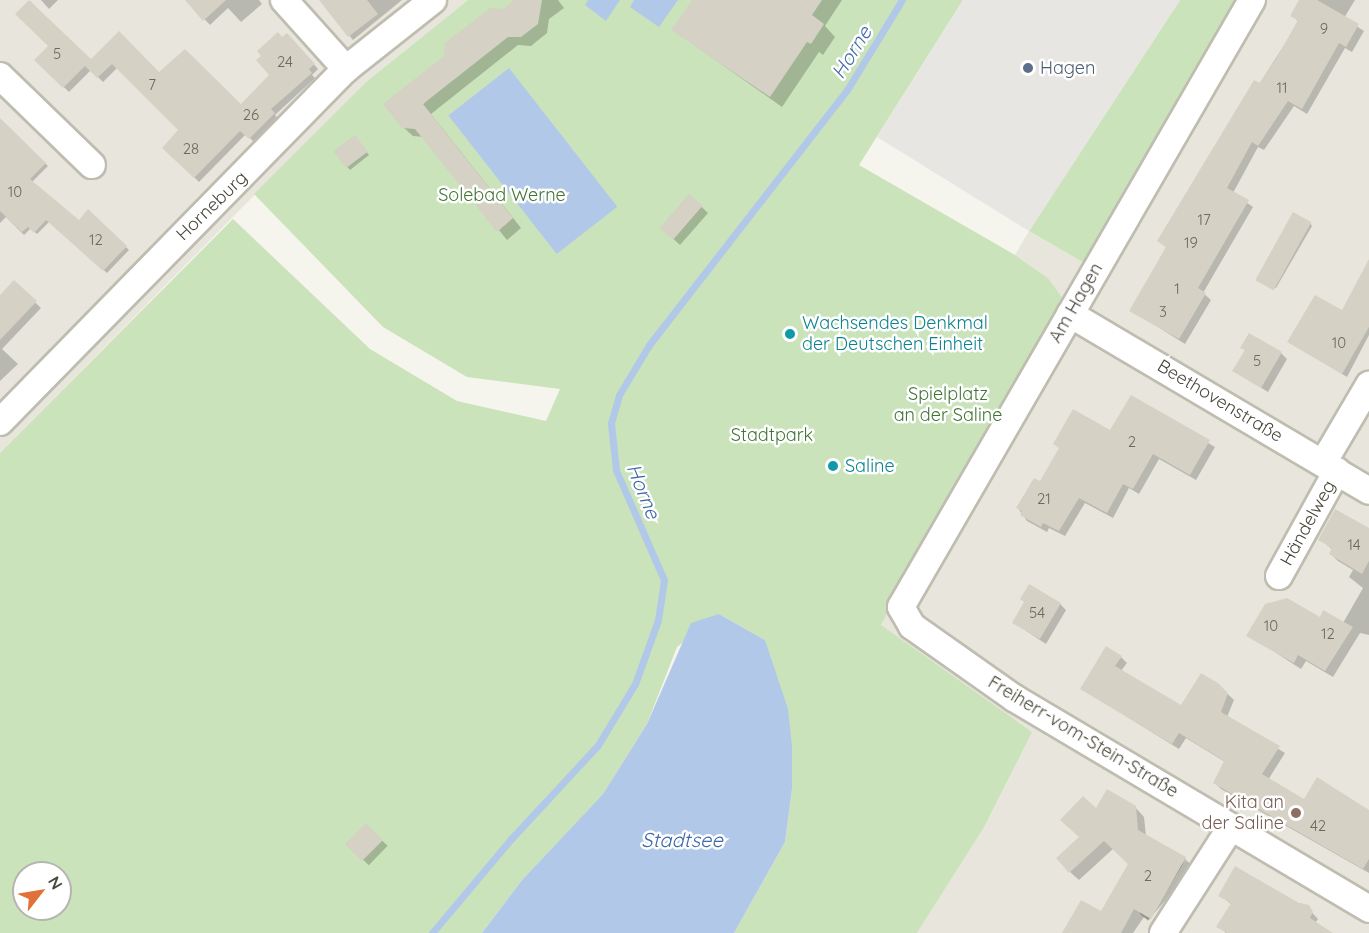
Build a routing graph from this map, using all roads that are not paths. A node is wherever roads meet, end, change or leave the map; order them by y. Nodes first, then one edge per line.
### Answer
1 (284, 0) edge
2 (434, 0) edge
3 (1252, 0) edge
4 (346, 69) junction
5 (0, 76) edge
6 (92, 165) dead end
7 (1070, 314) junction
8 (1369, 386) edge
9 (0, 422) edge
10 (1330, 467) junction
11 (1369, 491) edge
12 (1279, 576) dead end
13 (901, 607) joint
14 (1231, 827) junction
15 (1369, 909) edge
16 (1163, 933) edge

1 - 4 street
2 - 4 street, Horneburg
3 - 7 street, Am Hagen
4 - 9 street, Horneburg
5 - 6 street
7 - 10 street, Beethovenstraße
7 - 13 street, Am Hagen
8 - 10 street, Händelweg
10 - 11 street, Beethovenstraße
10 - 12 street, Händelweg
13 - 14 street, Freiherr-vom-Stein-Straße
14 - 15 street, Freiherr-vom-Stein-Straße
14 - 16 street

